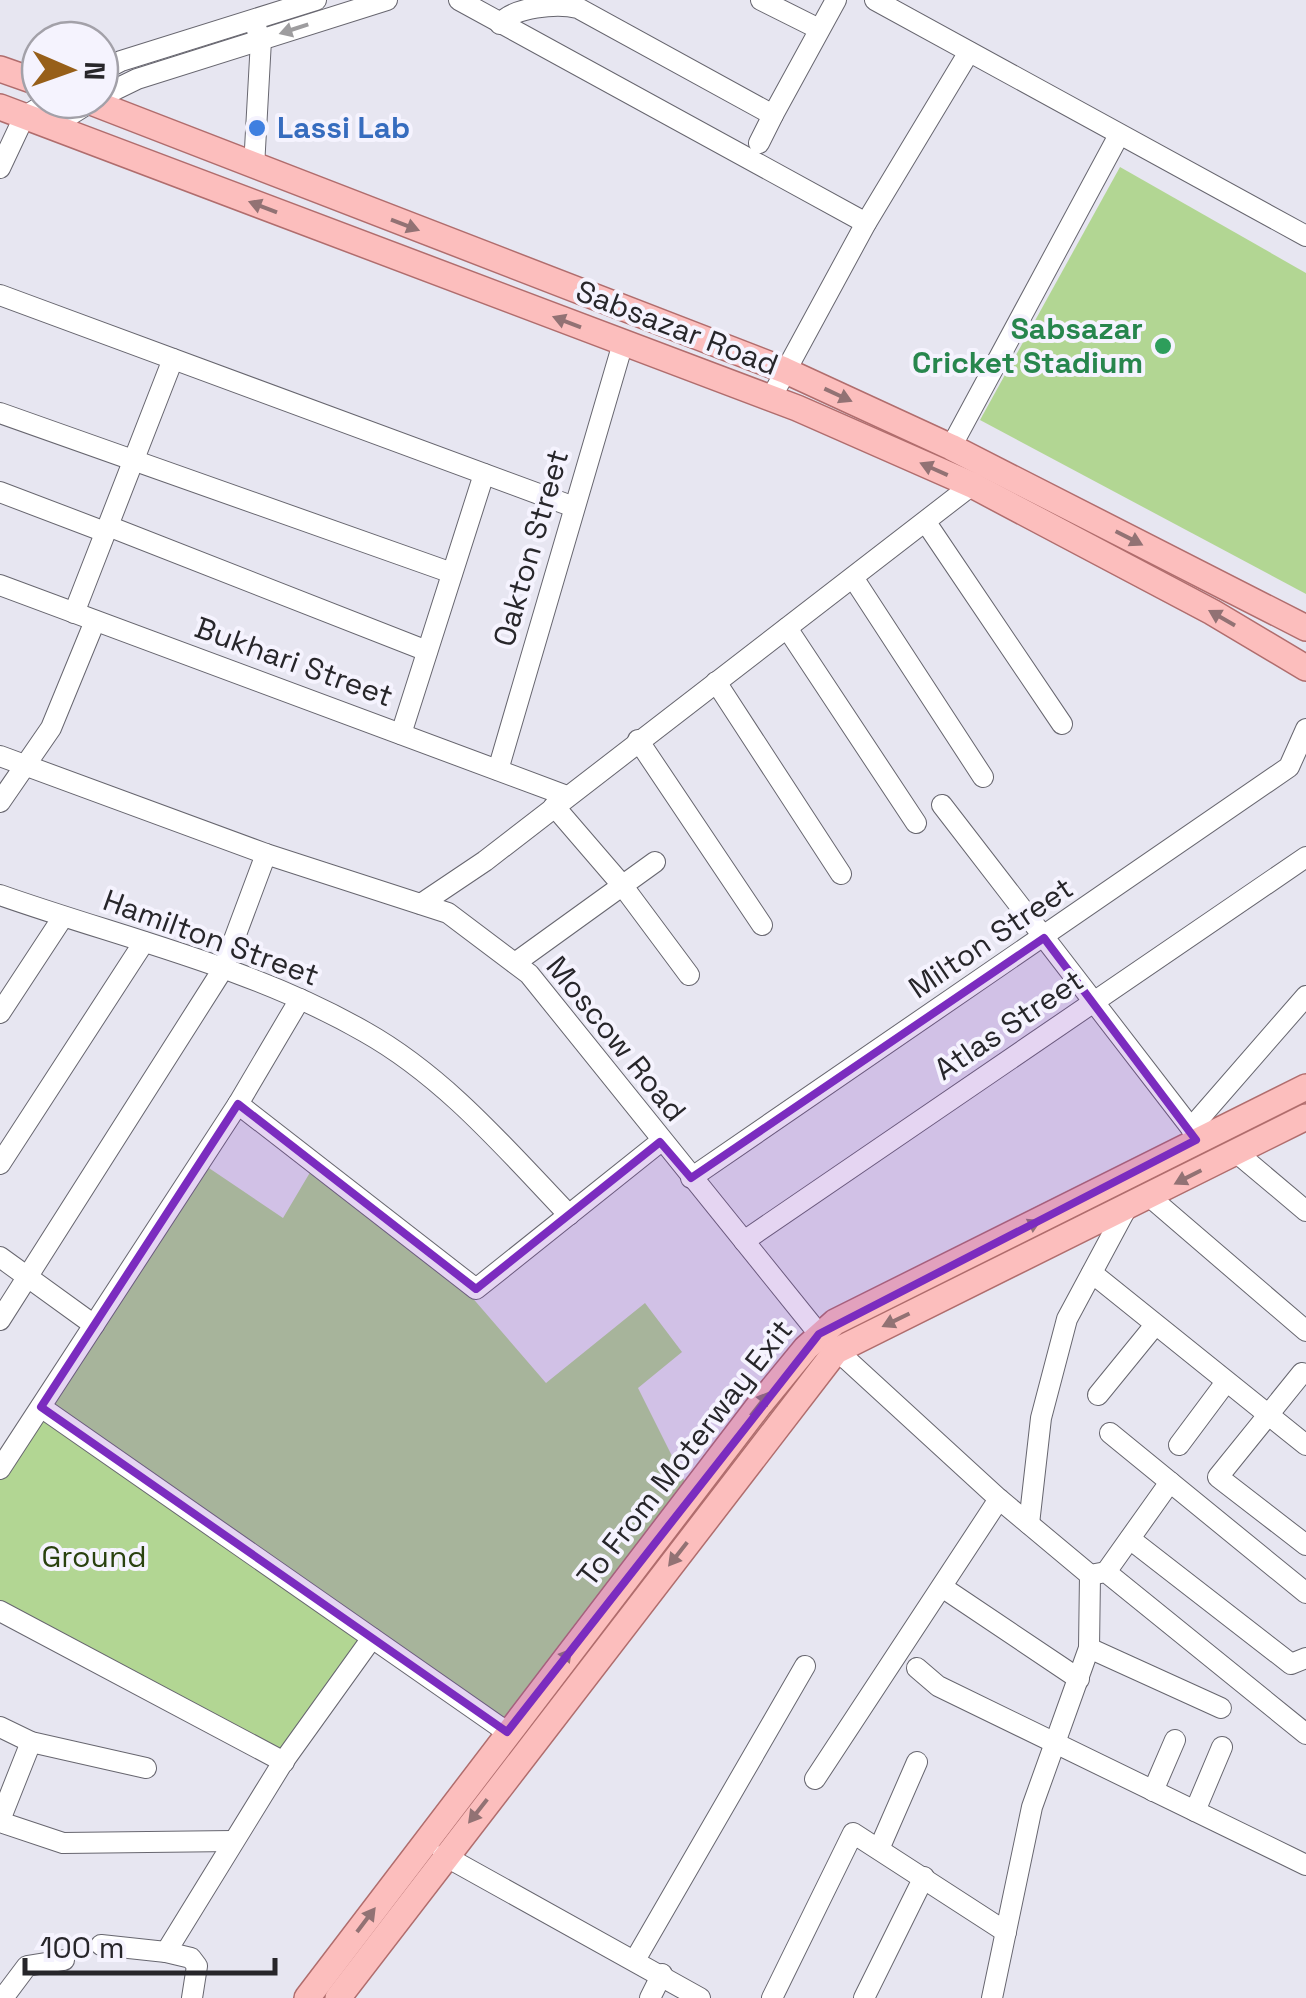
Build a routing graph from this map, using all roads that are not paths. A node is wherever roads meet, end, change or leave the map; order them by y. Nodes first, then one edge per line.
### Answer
1 (316, 0) edge
2 (387, 0) edge
3 (459, 0) edge
4 (761, 0) edge
5 (836, 0) edge
6 (875, 0) edge
7 (253, 19) junction
8 (500, 24) junction
9 (819, 29) junction
10 (261, 40) junction
11 (969, 52) junction
12 (120, 65) edge
13 (120, 87) edge
14 (12, 112) edge
15 (120, 112) edge
16 (773, 115) junction
17 (61, 120) edge
18 (50, 127) junction
19 (1119, 135) junction
20 (759, 143) dead end
21 (254, 167) junction
22 (0, 168) edge
23 (866, 224) junction
24 (1306, 235) edge
25 (0, 294) edge
26 (623, 343) junction
27 (173, 358) junction
28 (784, 370) junction
29 (771, 398) junction
30 (0, 413) edge
31 (951, 447) junction
32 (133, 462) junction
33 (484, 474) junction
34 (972, 486) junction
35 (0, 492) edge
36 (574, 507) junction
37 (927, 524) junction
38 (106, 529) junction
39 (452, 574) junction
40 (854, 578) junction
41 (0, 585) edge
42 (74, 612) junction
43 (95, 621) junction
44 (787, 628) junction
45 (1306, 628) edge
46 (427, 651) junction
47 (1306, 668) edge
48 (716, 682) junction
49 (1062, 724) dead end
50 (1306, 730) edge
51 (400, 734) junction
52 (638, 740) junction
53 (0, 756) edge
54 (28, 766) junction
55 (498, 770) junction
56 (983, 778) dead end
57 (561, 801) junction
58 (0, 802) edge
59 (942, 804) dead end
60 (916, 823) dead end
61 (266, 854) junction
62 (1306, 857) edge
63 (655, 862) dead end
64 (842, 874) dead end
65 (622, 886) junction
66 (0, 894) edge
67 (420, 904) junction
68 (63, 917) junction
69 (762, 925) dead end
70 (1044, 938) junction
71 (144, 942) junction
72 (515, 964) junction
73 (222, 969) junction
74 (689, 976) dead end
75 (1306, 996) edge
76 (300, 1000) junction
77 (1094, 1004) junction
78 (0, 1013) edge
79 (1306, 1086) edge
80 (238, 1104) junction
81 (1306, 1117) edge
82 (1194, 1134) junction
83 (660, 1142) junction
84 (1237, 1152) junction
85 (0, 1164) edge
86 (690, 1178) junction
87 (1138, 1203) junction
88 (1306, 1210) edge
89 (569, 1214) junction
90 (744, 1242) junction
91 (0, 1257) edge
92 (1092, 1273) junction
93 (29, 1277) junction
94 (0, 1320) edge
95 (94, 1325) junction
96 (1155, 1325) junction
97 (1306, 1331) edge
98 (828, 1343) junction
99 (1302, 1372) dead end
100 (1226, 1382) junction
101 (1098, 1395) dead end
102 (40, 1406) junction
103 (1268, 1416) junction
104 (1110, 1433) dead end
105 (1179, 1445) dead end
106 (1306, 1445) edge
107 (0, 1468) edge
108 (1170, 1482) junction
109 (999, 1499) junction
110 (1029, 1524) junction
111 (1130, 1539) junction
112 (1306, 1545) edge
113 (1098, 1573) junction
114 (942, 1587) junction
115 (1306, 1593) edge
116 (0, 1611) edge
117 (372, 1638) junction
118 (1089, 1648) junction
119 (1306, 1658) edge
120 (805, 1666) dead end
121 (916, 1668) dead end
122 (1079, 1678) junction
123 (1221, 1708) dead end
124 (0, 1727) edge
125 (507, 1732) junction
126 (1306, 1734) edge
127 (1176, 1740) dead end
128 (31, 1742) junction
129 (1057, 1744) junction
130 (1222, 1747) dead end
131 (284, 1762) junction
132 (917, 1762) dead end
133 (146, 1768) dead end
134 (815, 1779) dead end
135 (1153, 1791) junction
136 (1194, 1811) junction
137 (0, 1821) edge
138 (233, 1841) junction
139 (879, 1849) junction
140 (443, 1856) junction
141 (1306, 1865) edge
142 (924, 1877) junction
143 (1006, 1932) junction
144 (101, 1945) dead end
145 (166, 1952) junction
146 (64, 1960) dead end
147 (635, 1960) junction
148 (662, 1974) junction
149 (3, 1998) edge
150 (192, 1998) edge
151 (307, 1998) edge
152 (338, 1998) edge
153 (650, 1998) edge
154 (700, 1998) edge
155 (772, 1998) edge
156 (864, 1998) edge
157 (992, 1998) edge

1 - 7 street
2 -> 10 street
3 - 8 street
4 - 9 street
5 - 9 street
6 - 11 street
7 - 10 street
7 - 12 street
8 - 16 street
8 - 23 street
9 - 16 street
10 - 13 street
10 - 21 street
11 - 19 street
11 - 23 street
14 - 18 main road, Sabsazar Road
14 - 22 street
15 - 21 main road, Sabsazar Road
16 - 20 street
17 - 18 street
26 -> 18 main road, Sabsazar Road
19 - 24 street
19 - 31 street
21 -> 28 main road, Sabsazar Road
23 - 28 street
25 - 27 street
26 - 29 main road, Sabsazar Road
26 - 36 street, Oakton Street
27 - 32 street
27 - 33 street
28 - 29 street
28 -> 31 main road, Sabsazar Road
34 -> 29 main road, Sabsazar Road
30 - 32 street
31 -> 45 main road, Sabsazar Road
32 - 38 street
32 - 39 street
33 - 36 street
33 - 39 street
34 - 37 street
47 -> 34 main road, Sabsazar Road
35 - 38 street
36 - 55 street, Oakton Street
37 - 40 street
37 - 49 street
38 - 42 street
38 - 46 street
39 - 46 street
40 - 44 street
40 - 56 street
41 - 42 street, Bukhari Street
42 - 43 street, Bukhari Street
43 - 51 street, Bukhari Street
43 - 54 street
44 - 48 street
44 - 60 street
46 - 51 street
48 - 52 street
48 - 64 street
50 - 70 street, Milton Street
51 - 55 street, Bukhari Street
52 - 57 street
52 - 69 street
53 - 54 street, Moscow Road
54 - 58 street
54 - 61 street, Moscow Road
55 - 57 street, Bukhari Street
57 - 65 street
57 - 67 street
59 - 70 street
61 - 67 street, Moscow Road
61 - 73 street
62 - 77 street, Atlas Street
63 - 65 street
65 - 72 street
65 - 74 street
66 - 68 street, Hamilton Street
67 - 72 street, Moscow Road
68 - 71 street, Hamilton Street
68 - 78 street
70 - 77 street
70 - 86 street, Milton Street
71 - 73 street, Hamilton Street
71 - 85 street
72 - 83 street, Moscow Road
73 - 76 street, Hamilton Street
73 - 93 street
75 - 82 street
76 - 80 street
76 - 89 street, Hamilton Street
77 - 82 street
77 - 90 street, Atlas Street
79 - 82 main road, To From Moterway Exit
80 - 89 street
80 - 95 street
81 - 84 main road, To From Moterway Exit
98 -> 82 main road, To From Moterway Exit
83 - 86 street, Moscow Road
83 - 89 street
84 -> 87 main road, To From Moterway Exit
84 - 88 street
86 - 90 street, Moscow Road
87 - 92 street
87 - 97 street
87 -> 98 main road, To From Moterway Exit
90 - 98 street, Moscow Road
91 - 93 street
92 - 96 street
92 - 110 street
93 - 94 street
93 - 95 street
95 - 102 street
96 - 100 street
96 - 101 street
98 - 109 street, Moscow Road
125 -> 98 main road, To From Moterway Exit
98 -> 140 main road, To From Moterway Exit
99 - 103 street
100 - 103 street
100 - 105 street
102 - 107 street
102 - 117 street
103 - 106 street
103 - 112 street
104 - 108 street
108 - 111 street
108 - 115 street
109 - 110 street, Moscow Road
109 - 114 street
110 - 113 street, Moscow Road
111 - 113 street
111 - 119 street
113 - 118 street
113 - 126 street, Moscow Road
114 - 122 street
114 - 134 street
116 - 131 street
117 - 125 street
117 - 131 street
118 - 122 street
118 - 123 street
120 - 147 street
121 - 129 street
122 - 129 street
124 - 128 street
151 -> 125 main road, To From Moterway Exit
127 - 135 street
128 - 133 street
128 - 137 street
129 - 135 street
129 - 143 street
130 - 136 street
131 - 138 street
132 - 139 street
135 - 136 street
136 - 141 street
137 - 138 street
138 - 145 street
139 - 142 street
139 - 155 street
140 - 147 street
140 - 152 main road, To From Moterway Exit
142 - 143 street
142 - 156 street
143 - 157 street
144 - 145 street
145 - 150 street
146 - 149 street
147 - 148 street
148 - 153 street
148 - 154 street

